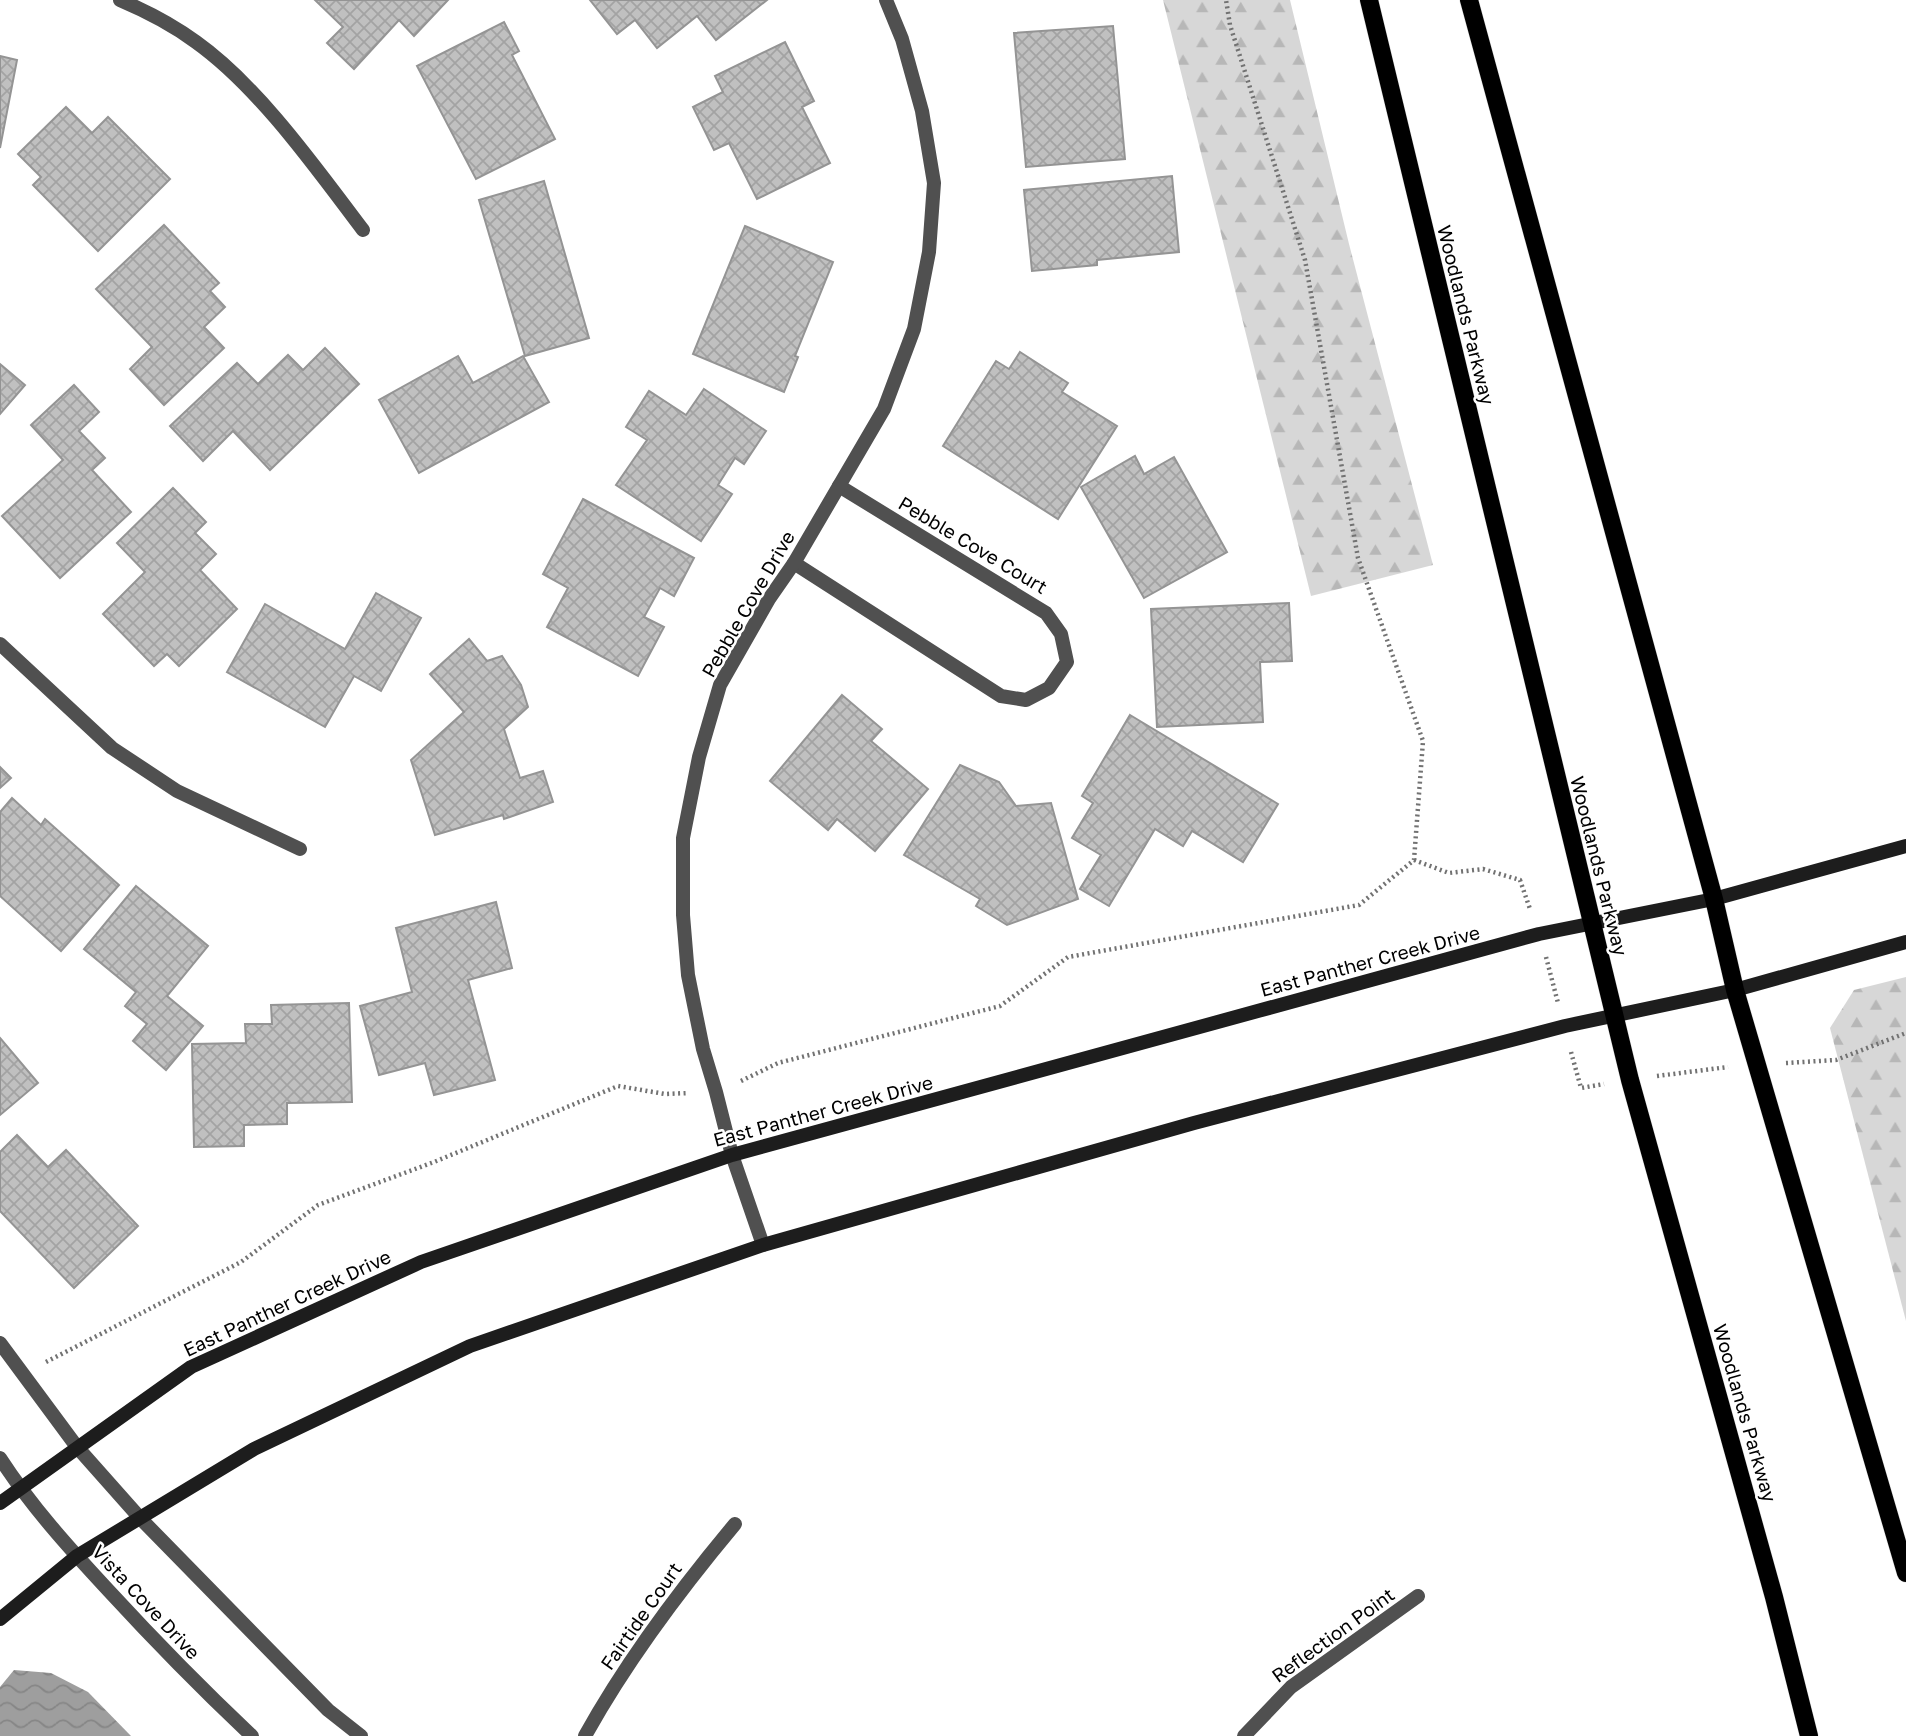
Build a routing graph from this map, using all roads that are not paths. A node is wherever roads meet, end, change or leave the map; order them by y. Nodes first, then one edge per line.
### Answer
1 (120, 0) edge
2 (886, 0) edge
3 (1369, 0) edge
4 (1469, 0) edge
5 (363, 230) dead end
6 (839, 486) junction
7 (794, 563) junction
8 (0, 644) edge
9 (1906, 846) edge
10 (300, 849) dead end
11 (1714, 899) junction
12 (1591, 923) junction
13 (1906, 942) edge
14 (1735, 990) junction
15 (1614, 1016) junction
16 (732, 1155) junction
17 (763, 1245) junction
18 (0, 1343) edge
19 (77, 1447) junction
20 (0, 1458) edge
21 (19, 1488) junction
22 (0, 1503) edge
23 (140, 1518) junction
24 (735, 1524) dead end
25 (77, 1556) junction
26 (1906, 1573) edge
27 (1418, 1596) dead end
28 (0, 1619) edge
29 (252, 1736) edge
30 (361, 1736) edge
31 (585, 1736) edge
32 (1244, 1736) edge
33 (1809, 1736) edge

1 - 5 street
2 - 6 street, Pebble Cove Drive
3 - 12 main road, Woodlands Parkway
4 - 11 main road
6 - 7 street, Pebble Cove Drive
6 - 7 street, Pebble Cove Court
7 - 16 street, Pebble Cove Drive
8 - 10 street
9 - 11 street, East Panther Creek Drive
11 - 12 street, East Panther Creek Drive
11 - 14 main road
12 - 15 main road, Woodlands Parkway
12 - 16 street, East Panther Creek Drive
13 - 14 street
14 - 15 street
14 - 26 main road
15 - 17 street
15 - 33 main road, Woodlands Parkway
16 - 17 street, Pebble Cove Drive
16 - 19 street, East Panther Creek Drive
17 - 23 street
18 - 19 street
19 - 21 street, East Panther Creek Drive
19 - 23 street
20 - 21 street, Vista Cove Drive
21 - 22 street, East Panther Creek Drive
21 - 25 street, Vista Cove Drive
23 - 25 street
23 - 30 street
24 - 31 street, Fairtide Court
25 - 28 street
25 - 29 street, Vista Cove Drive
27 - 32 street, Reflection Point

